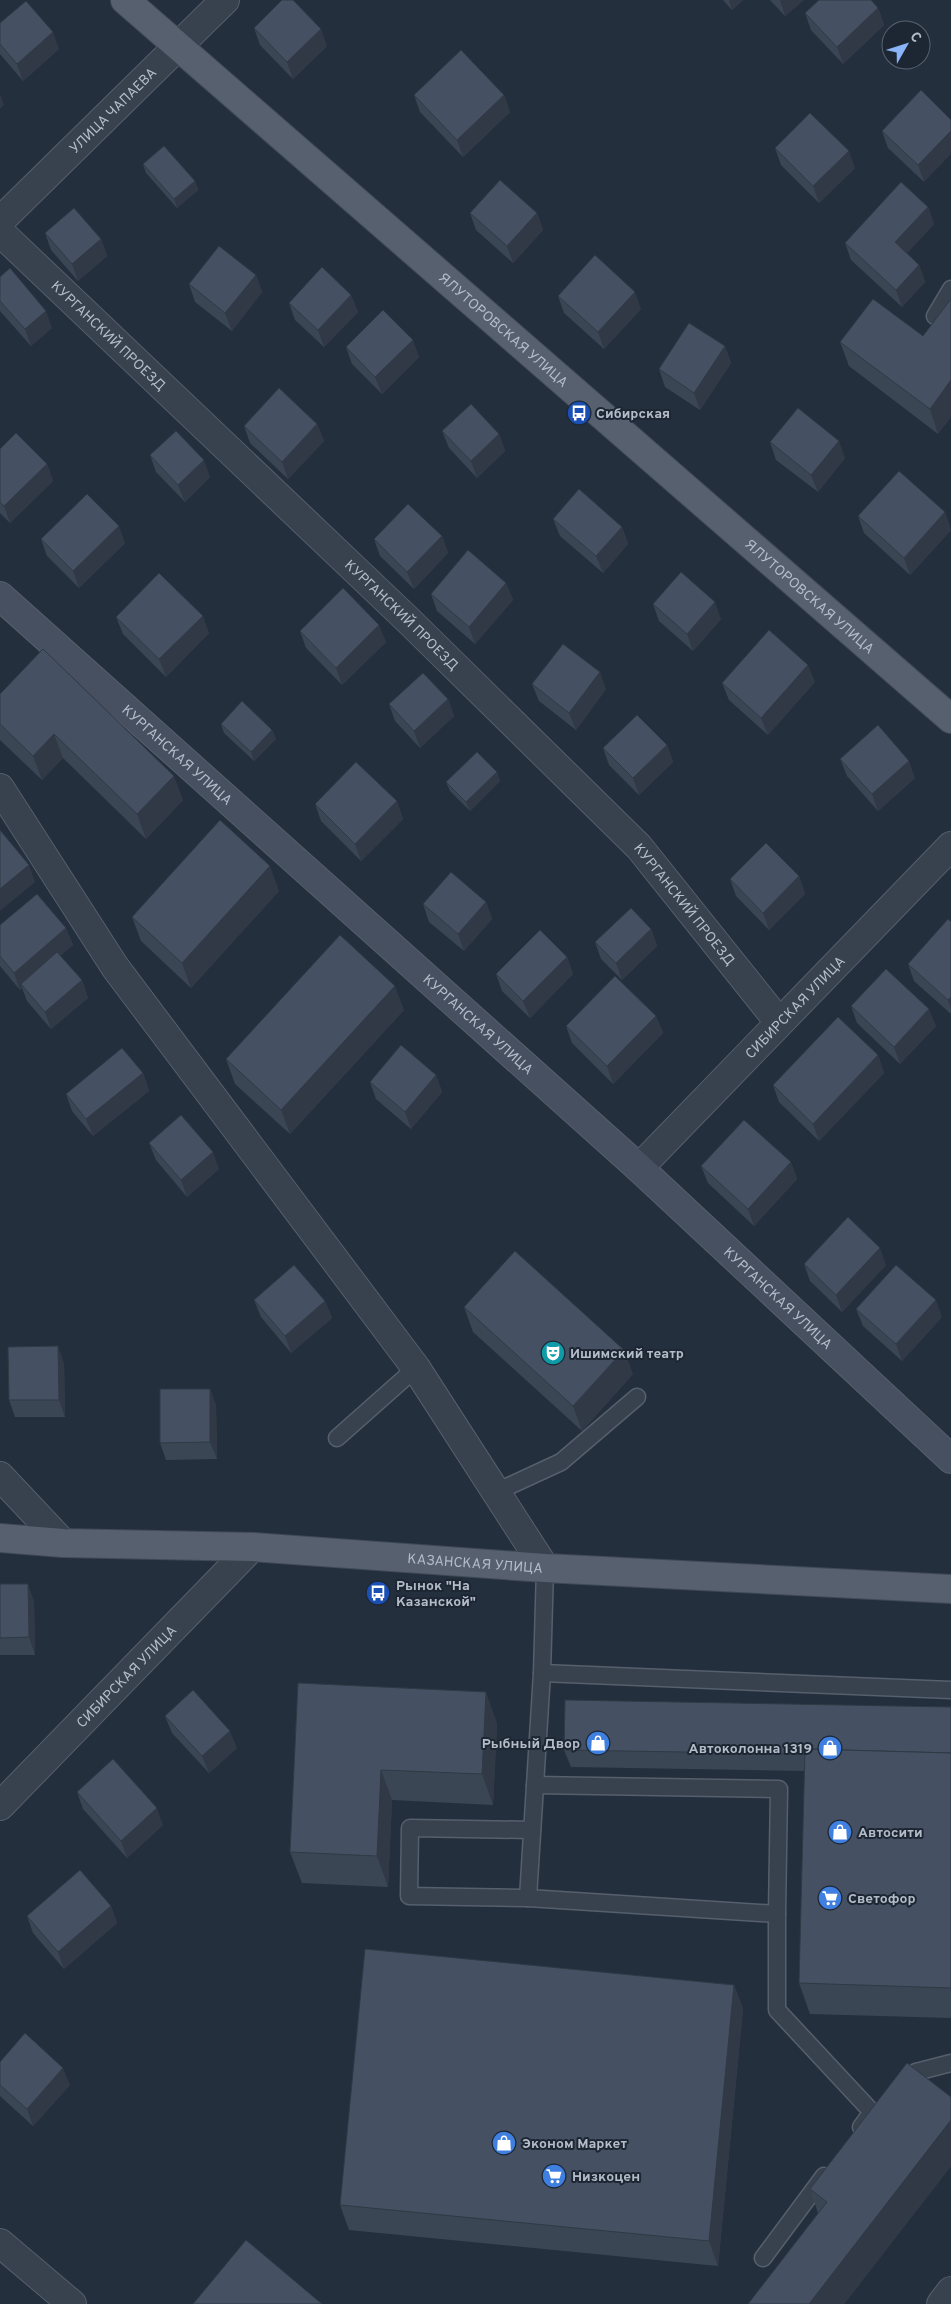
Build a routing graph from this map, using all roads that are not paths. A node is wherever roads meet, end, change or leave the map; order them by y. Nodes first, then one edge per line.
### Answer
1 (125, 0) edge
2 (225, 0) edge
3 (179, 45) junction
4 (0, 221) edge
5 (0, 232) edge
6 (951, 289) edge
7 (935, 316) edge
8 (0, 596) edge
9 (951, 719) edge
10 (0, 788) edge
11 (951, 846) edge
12 (779, 1022) junction
13 (639, 1168) junction
14 (416, 1368) junction
15 (637, 1398) dead end
16 (337, 1438) dead end
17 (951, 1459) edge
18 (0, 1476) edge
19 (496, 1492) junction
20 (0, 1538) edge
21 (63, 1543) junction
22 (252, 1547) junction
23 (545, 1568) junction
24 (951, 1589) edge
25 (542, 1673) junction
26 (951, 1690) edge
27 (535, 1785) junction
28 (0, 1806) edge
29 (532, 1830) junction
30 (528, 1898) junction
31 (777, 1914) junction
32 (951, 2063) edge
33 (872, 2112) junction
34 (849, 2143) edge
35 (832, 2166) edge
36 (0, 2243) edge
37 (763, 2258) dead end
38 (951, 2291) edge
39 (72, 2304) edge
40 (941, 2304) edge

1 - 3 main road, ЯЛУТОРОВСКАЯ УЛИЦА
2 - 3 street, УЛИЦА ЧАПАЕВА
3 - 4 street, УЛИЦА ЧАПАЕВА
3 - 9 main road, ЯЛУТОРОВСКАЯ УЛИЦА
5 - 12 street, КУРГАНСКИЙ ПРОЕЗД
6 - 7 lane
8 - 13 main road, КУРГАНСКАЯ УЛИЦА
10 - 14 street
11 - 12 street, СИБИРСКАЯ УЛИЦА
12 - 13 street, СИБИРСКАЯ УЛИЦА
13 - 17 main road, КУРГАНСКАЯ УЛИЦА
14 - 16 lane
14 - 19 street
15 - 19 lane
18 - 21 street
19 - 23 street
20 - 21 main road, КАЗАНСКАЯ УЛИЦА
21 - 22 main road, КАЗАНСКАЯ УЛИЦА
22 - 23 main road, КАЗАНСКАЯ УЛИЦА
22 - 28 street, СИБИРСКАЯ УЛИЦА
23 - 24 main road, КАЗАНСКАЯ УЛИЦА
23 - 25 lane
25 - 26 lane
25 - 27 lane
27 - 29 lane
27 - 31 lane
29 - 30 lane
29 - 30 lane
30 - 31 lane
31 - 33 lane
32 - 33 lane
33 - 34 lane
35 - 37 lane
36 - 39 street
38 - 40 street

